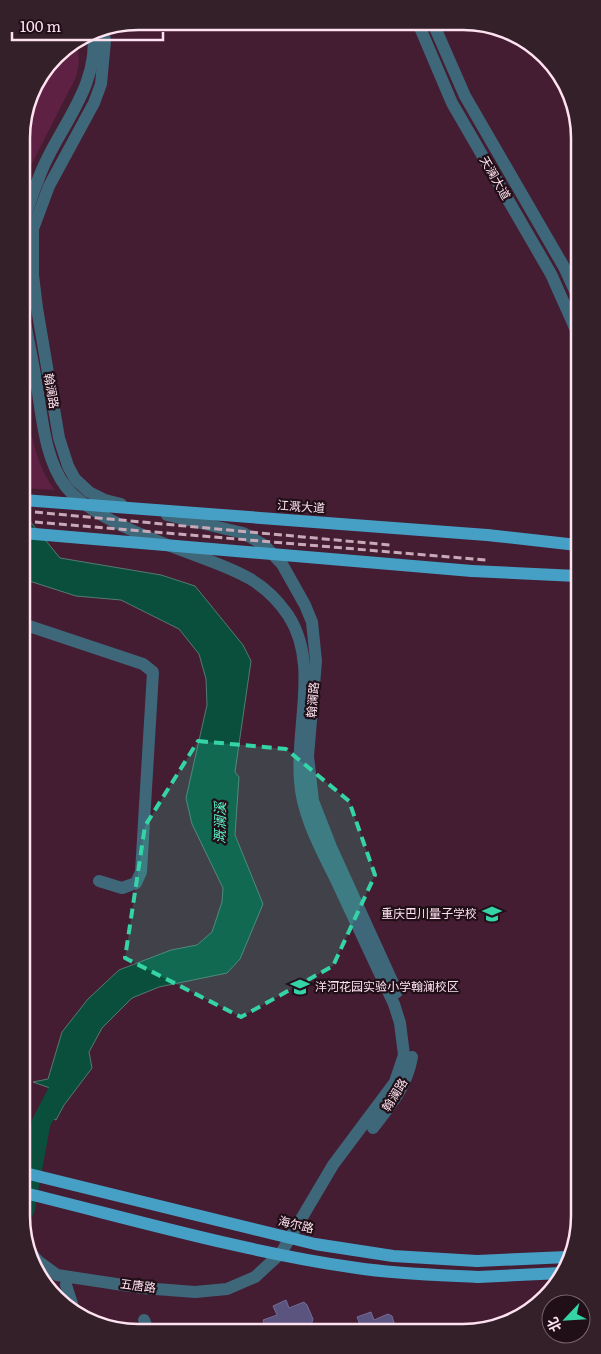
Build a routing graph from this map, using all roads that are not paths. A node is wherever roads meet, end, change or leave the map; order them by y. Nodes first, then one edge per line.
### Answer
1 (421, 30) edge
2 (436, 30) edge
3 (104, 36) edge
4 (94, 40) edge
5 (30, 210) edge
6 (30, 221) edge
7 (30, 260) edge
8 (571, 282) edge
9 (571, 319) edge
10 (30, 344) edge
11 (30, 501) edge
12 (30, 534) edge
13 (571, 544) edge
14 (571, 576) edge
15 (30, 626) edge
16 (99, 881) dead end
17 (30, 1174) edge
18 (30, 1194) edge
19 (302, 1218) junction
20 (563, 1257) edge
21 (41, 1264) edge
22 (555, 1273) edge
23 (67, 1276) junction
24 (71, 1301) edge

1 - 9 street, 天澜大道
2 - 8 street, 天澜大道
3 - 6 street, 翰澜路
4 - 5 street, 翰澜路
7 - 19 street, 翰澜路
10 - 19 street, 翰澜路
11 - 13 main road, 江溉大道, bridge
12 - 14 main road, bridge
15 - 16 street
17 - 20 main road, 海尔路, bridge
18 - 22 main road, bridge
19 - 23 street, 五唐路
21 - 23 street, 五唐路
23 - 24 street

